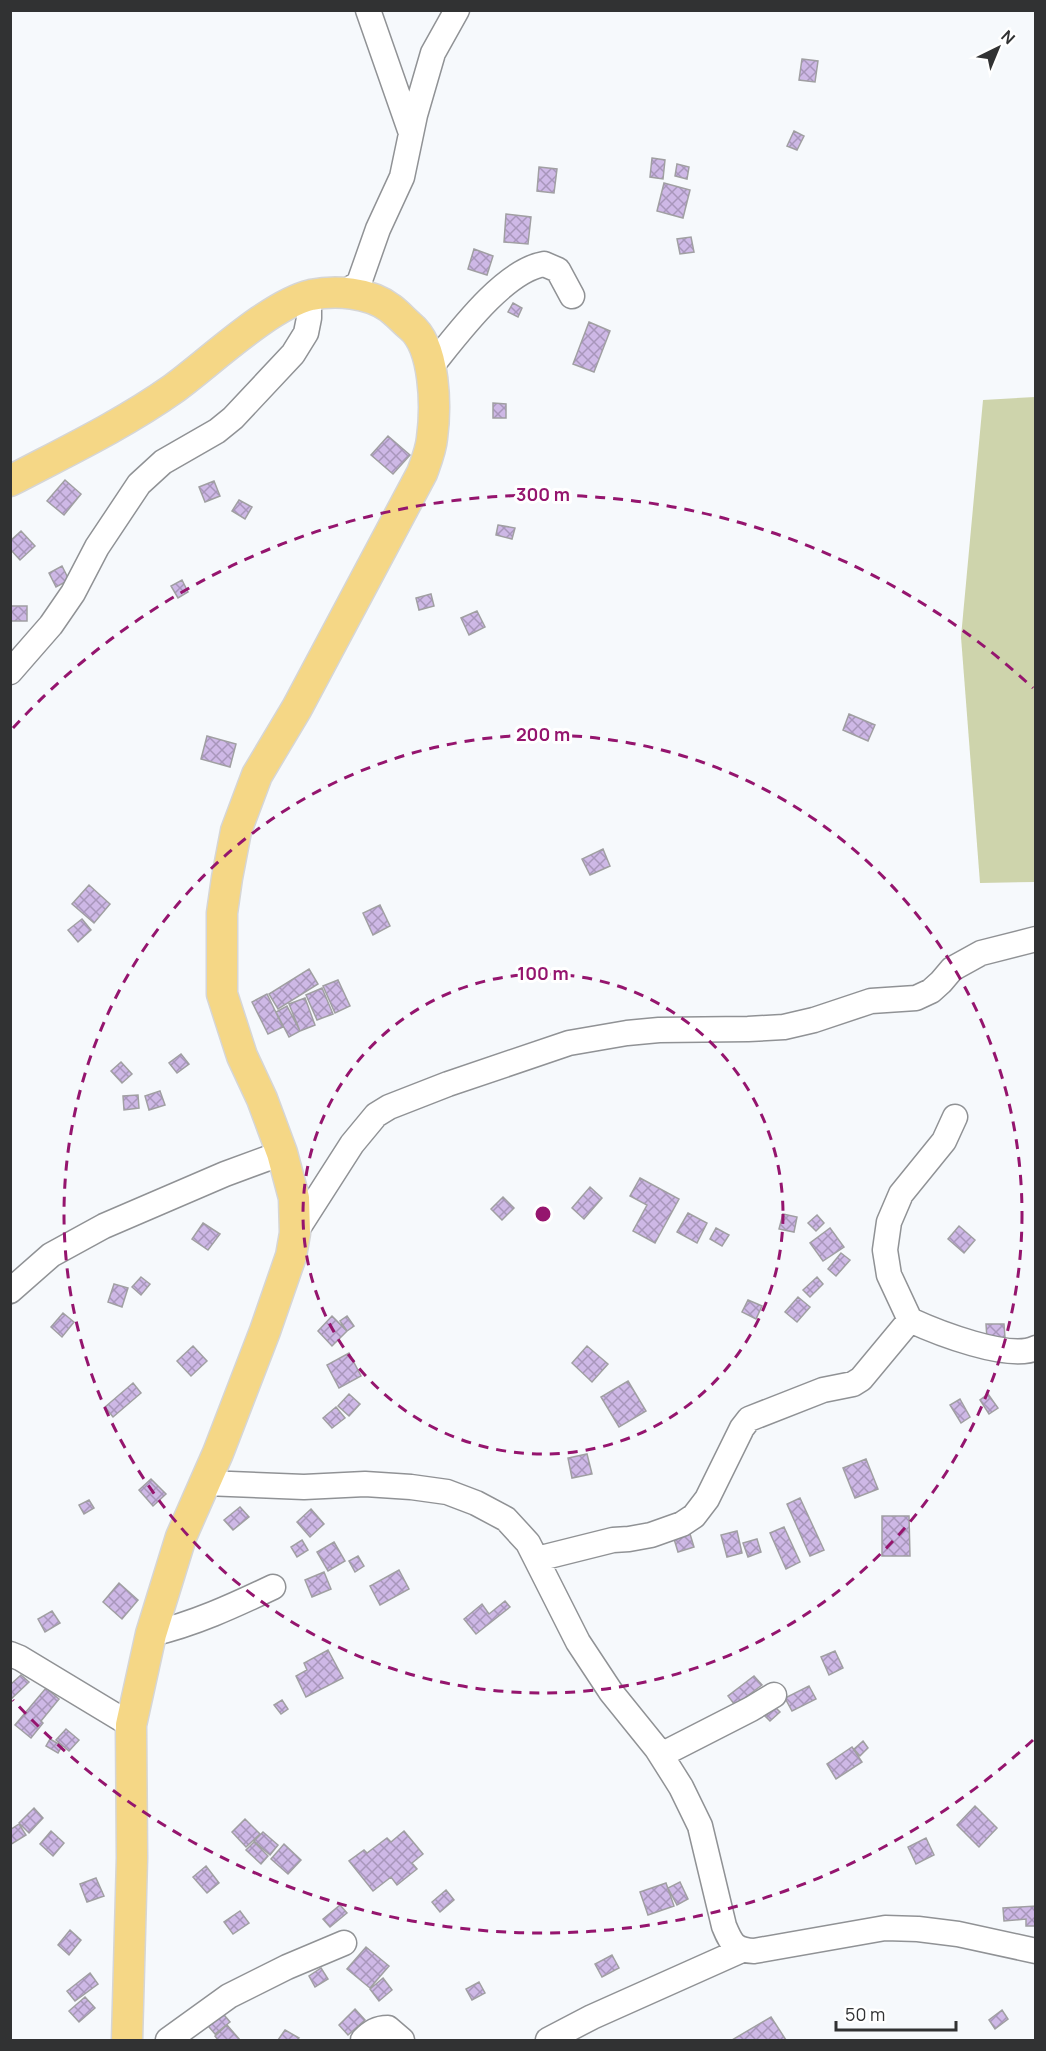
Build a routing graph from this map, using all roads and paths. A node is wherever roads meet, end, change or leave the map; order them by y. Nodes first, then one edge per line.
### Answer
1 (368, 10) edge
2 (457, 10) edge
3 (411, 133) junction
4 (344, 293) junction
5 (309, 296) junction
6 (572, 296) dead end
7 (430, 368) junction
8 (10, 481) edge
9 (10, 672) edge
10 (1035, 939) edge
11 (955, 1117) dead end
12 (282, 1152) junction
13 (295, 1233) junction
14 (10, 1291) edge
15 (910, 1320) junction
16 (1035, 1348) edge
17 (205, 1483) junction
18 (537, 1559) junction
19 (273, 1587) dead end
20 (151, 1634) junction
21 (10, 1654) edge
22 (774, 1695) dead end
23 (131, 1725) junction
24 (661, 1755) junction
25 (344, 1943) dead end
26 (741, 1950) junction
27 (1035, 1951) edge
28 (127, 2040) edge
29 (168, 2040) edge
30 (363, 2040) edge
31 (402, 2040) edge
32 (548, 2040) edge

1 - 3 street
2 - 3 street
3 - 4 street
4 - 5 main road
4 - 7 main road
5 - 8 main road
5 - 9 street
6 - 7 street
7 - 12 main road
10 - 13 street
11 - 15 street
12 - 13 main road
12 - 14 street
13 - 17 main road
15 - 16 street
15 - 18 street
17 - 18 street
17 - 20 main road
18 - 24 street
19 - 20 street
20 - 23 main road
21 - 23 street
22 - 24 street
23 - 28 main road
24 - 26 street
25 - 29 street
26 - 27 street
26 - 32 street
30 - 31 street

